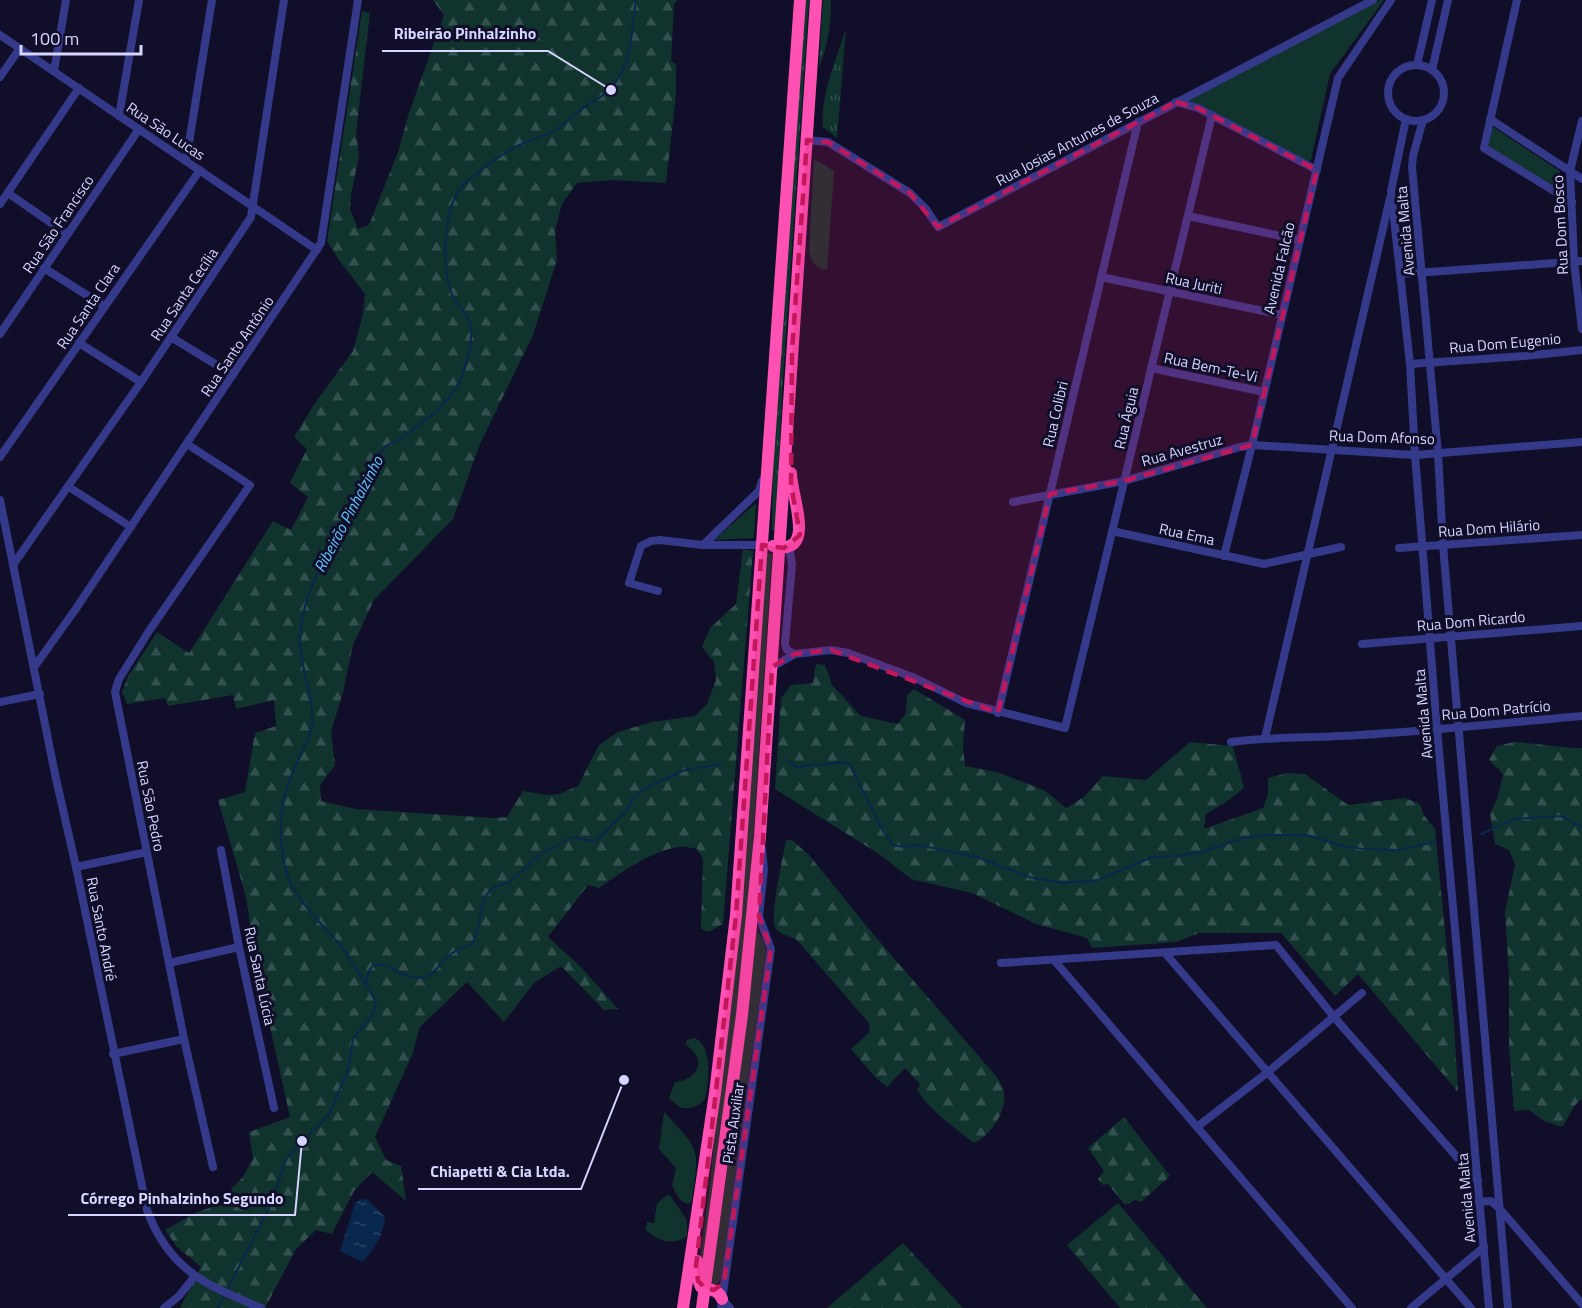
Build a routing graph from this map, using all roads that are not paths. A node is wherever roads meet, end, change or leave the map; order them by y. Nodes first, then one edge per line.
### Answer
1 (66, 0) edge
2 (139, 0) edge
3 (212, 0) edge
4 (284, 0) edge
5 (358, 0) edge
6 (800, 0) edge
7 (816, 0) edge
8 (1372, 0) edge
9 (1391, 0) edge
10 (1432, 0) edge
11 (1448, 0) edge
12 (1517, 0) edge
13 (0, 34) edge
14 (20, 48) junction
15 (1418, 65) junction
16 (1432, 70) junction
17 (54, 71) junction
18 (0, 77) edge
19 (79, 88) junction
20 (1176, 102) junction
21 (1212, 115) junction
22 (119, 116) junction
23 (1406, 119) junction
24 (1490, 119) junction
25 (1423, 120) junction
26 (1582, 121) edge
27 (1138, 122) junction
28 (139, 129) junction
29 (807, 140) junction
30 (186, 160) junction
31 (200, 170) junction
32 (1317, 170) junction
33 (1570, 171) junction
34 (1582, 179) edge
35 (1391, 191) junction
36 (8, 193) junction
37 (1572, 202) junction
38 (0, 204) edge
39 (253, 207) junction
40 (1188, 216) junction
41 (68, 234) junction
42 (1299, 240) junction
43 (317, 250) junction
44 (1578, 262) edge
45 (44, 268) junction
46 (1422, 272) junction
47 (1401, 274) junction
48 (1101, 277) junction
49 (1170, 292) junction
50 (104, 306) junction
51 (1282, 315) junction
52 (1582, 329) edge
53 (0, 334) edge
54 (171, 336) junction
55 (79, 343) junction
56 (1582, 350) edge
57 (792, 351) junction
58 (1430, 362) junction
59 (1410, 363) junction
60 (1151, 368) junction
61 (233, 375) junction
62 (141, 382) junction
63 (1264, 392) junction
64 (1582, 442) edge
65 (187, 444) junction
66 (1252, 445) junction
67 (1332, 450) junction
68 (1438, 453) junction
69 (769, 455) junction
70 (1415, 455) junction
71 (0, 458) edge
72 (1124, 481) junction
73 (69, 487) junction
74 (1050, 495) junction
75 (0, 500) edge
76 (1013, 502) dead end
77 (131, 527) junction
78 (1113, 531) junction
79 (1582, 535) edge
80 (703, 545) junction
81 (1443, 545) junction
82 (776, 546) junction
83 (1341, 547) dead end
84 (1422, 547) junction
85 (1399, 548) dead end
86 (1308, 554) junction
87 (1224, 556) junction
88 (13, 565) junction
89 (658, 591) dead end
90 (1582, 626) edge
91 (1452, 636) junction
92 (1430, 638) junction
93 (1362, 644) dead end
94 (795, 654) junction
95 (35, 666) junction
96 (772, 667) junction
97 (40, 694) junction
98 (0, 702) edge
99 (998, 713) junction
100 (1582, 716) edge
101 (1459, 727) junction
102 (1437, 729) junction
103 (1265, 738) junction
104 (1231, 741) dead end
105 (760, 836) junction
106 (221, 850) dead end
107 (147, 852) junction
108 (76, 867) junction
109 (239, 946) junction
110 (1165, 953) junction
111 (1054, 960) junction
112 (169, 963) junction
113 (1001, 963) dead end
114 (1362, 993) dead end
115 (1334, 1017) junction
116 (184, 1039) junction
117 (113, 1054) junction
118 (1268, 1072) junction
119 (274, 1108) dead end
120 (1197, 1126) junction
121 (707, 1149) junction
122 (213, 1167) dead end
123 (1478, 1181) junction
124 (1479, 1202) junction
125 (1499, 1208) junction
126 (1484, 1247) junction
127 (195, 1276) junction
128 (1446, 1278) junction
129 (719, 1296) edge
130 (1582, 1304) edge
131 (164, 1308) edge
132 (261, 1308) edge
133 (683, 1308) edge
134 (702, 1308) edge
135 (1352, 1308) edge
136 (1411, 1308) edge
137 (1471, 1308) edge
138 (1489, 1308) edge
139 (1508, 1308) edge

1 - 17 street
2 - 22 street
3 - 30 street
4 - 39 street, Rua Santa Cecília
5 - 43 street, Rua Santo Antônio
6 - 69 highway
7 - 29 highway
8 - 20 street, Rua Josias Antunes de Souza
9 - 32 street, Avenida Falcão
10 - 15 street
11 - 16 street
12 - 24 street
13 - 14 street, Rua São Lucas
14 - 17 street, Rua São Lucas
14 - 18 street
15 - 16 street
15 - 23 street
16 - 25 street
17 - 19 street, Rua São Lucas
19 - 22 street, Rua São Lucas
19 - 36 street
20 - 21 street
20 - 27 street, Rua Josias Antunes de Souza
21 - 32 street
21 - 40 street, Rua Águia
22 - 28 street, Rua São Lucas
23 - 25 street
23 - 35 street, Avenida Malta
24 - 33 street
24 - 37 street
25 - 46 street, Avenida Malta
26 - 33 street, Rua Dom Bosco
27 - 29 street, Rua Josias Antunes de Souza
27 - 48 street, Rua Colibri
28 - 30 street, Rua São Lucas
28 - 41 street, Rua São Francisco
29 - 57 highway
30 - 31 street, Rua São Lucas
31 - 39 street, Rua São Lucas
31 - 50 street, Rua Santa Clara
32 - 42 street, Avenida Falcão
33 - 34 street
33 - 37 street, Rua Dom Bosco
35 - 47 street, Avenida Malta
35 - 67 street
36 - 38 street
36 - 41 street
37 - 44 street, Rua Dom Bosco
39 - 43 street, Rua São Lucas
39 - 54 street, Rua Santa Cecília
40 - 42 street
40 - 49 street, Rua Águia
41 - 45 street, Rua São Francisco
42 - 51 street, Avenida Falcão
43 - 61 street, Rua Santo Antônio
44 - 46 street
44 - 52 street, Rua Dom Bosco
45 - 50 street
45 - 53 street, Rua São Francisco
46 - 47 street
46 - 58 street, Avenida Malta
47 - 59 street, Avenida Malta
48 - 49 street, Rua Juriti
48 - 74 street, Rua Colibri
49 - 51 street, Rua Juriti
49 - 60 street, Rua Águia
50 - 55 street, Rua Santa Clara
51 - 63 street, Avenida Falcão
54 - 61 street
54 - 62 street, Rua Santa Cecília
55 - 62 street
55 - 71 street, Rua Santa Clara
56 - 58 street, Rua Dom Eugenio
57 - 82 highway
57 - 82 highway
58 - 59 street, Rua Dom Eugenio
58 - 68 street, Avenida Malta
59 - 70 street, Avenida Malta
60 - 63 street, Rua Bem-Te-Vi
60 - 72 street, Rua Águia
61 - 65 street, Rua Santo Antônio
62 - 73 street, Rua Santa Cecília
63 - 66 street, Avenida Falcão
64 - 68 street, Rua Dom Afonso
65 - 77 street, Rua Santo Antônio
65 - 107 street, Rua São Pedro
66 - 67 street, Rua Dom Afonso
66 - 72 street, Rua Avestruz
66 - 87 street, Avenida Falcão
67 - 70 street, Rua Dom Afonso
67 - 86 street
68 - 70 street, Rua Dom Afonso
68 - 81 street, Avenida Malta
69 - 80 street
69 - 82 highway
70 - 84 street, Avenida Malta
72 - 74 street, Rua Avestruz
72 - 78 street, Rua Águia
73 - 77 street
73 - 88 street, Rua Santa Cecília
74 - 76 street, Rua Avestruz
74 - 99 street, Rua Colibri
75 - 88 street, Rua Santo André
77 - 95 street, Rua Santo Antônio
78 - 87 street, Rua Ema
78 - 99 street, Rua Águia
79 - 81 street, Rua Dom Hilário
80 - 82 street
80 - 89 street
81 - 84 street, Rua Dom Hilário
81 - 91 street, Avenida Malta
82 - 94 street
82 - 96 highway
82 - 121 highway
83 - 86 street, Rua Ema
84 - 85 street, Rua Dom Hilário
84 - 92 street, Avenida Malta
86 - 87 street, Rua Ema
86 - 103 street
88 - 95 street, Rua Santo André
90 - 91 street, Rua Dom Ricardo
91 - 92 street, Rua Dom Ricardo
91 - 101 street, Avenida Malta
92 - 93 street, Rua Dom Ricardo
92 - 102 street, Avenida Malta
94 - 96 street
94 - 99 street
95 - 97 street, Rua Santo André
96 - 105 highway
97 - 98 street
97 - 108 street, Rua Santo André
100 - 101 street, Rua Dom Patrício
101 - 102 street, Rua Dom Patrício
101 - 125 street, Avenida Malta
102 - 103 street, Rua Dom Patrício
102 - 123 street, Avenida Malta
103 - 104 street, Rua Dom Patrício
105 - 129 highway
105 - 129 street, Pista Auxiliar
106 - 109 street, Rua Santa Lúcia
107 - 108 street
107 - 112 street, Rua São Pedro
108 - 117 street, Rua Santo André
109 - 112 street
109 - 119 street, Rua Santa Lúcia
110 - 111 street
110 - 115 street
110 - 118 street
111 - 113 street
111 - 120 street
112 - 116 street, Rua São Pedro
114 - 115 street
115 - 118 street
115 - 123 street
116 - 117 street
116 - 122 street, Rua São Pedro
117 - 127 street, Rua Santo André
118 - 120 street
118 - 128 street
120 - 135 street
121 - 129 highway
121 - 133 highway
123 - 124 street, Avenida Malta
124 - 125 street
124 - 126 street, Avenida Malta
125 - 130 street
125 - 139 street, Avenida Malta
126 - 128 street
126 - 138 street, Avenida Malta
127 - 131 street
127 - 132 street, Rua Santo André
128 - 136 street
128 - 137 street
129 - 134 highway

